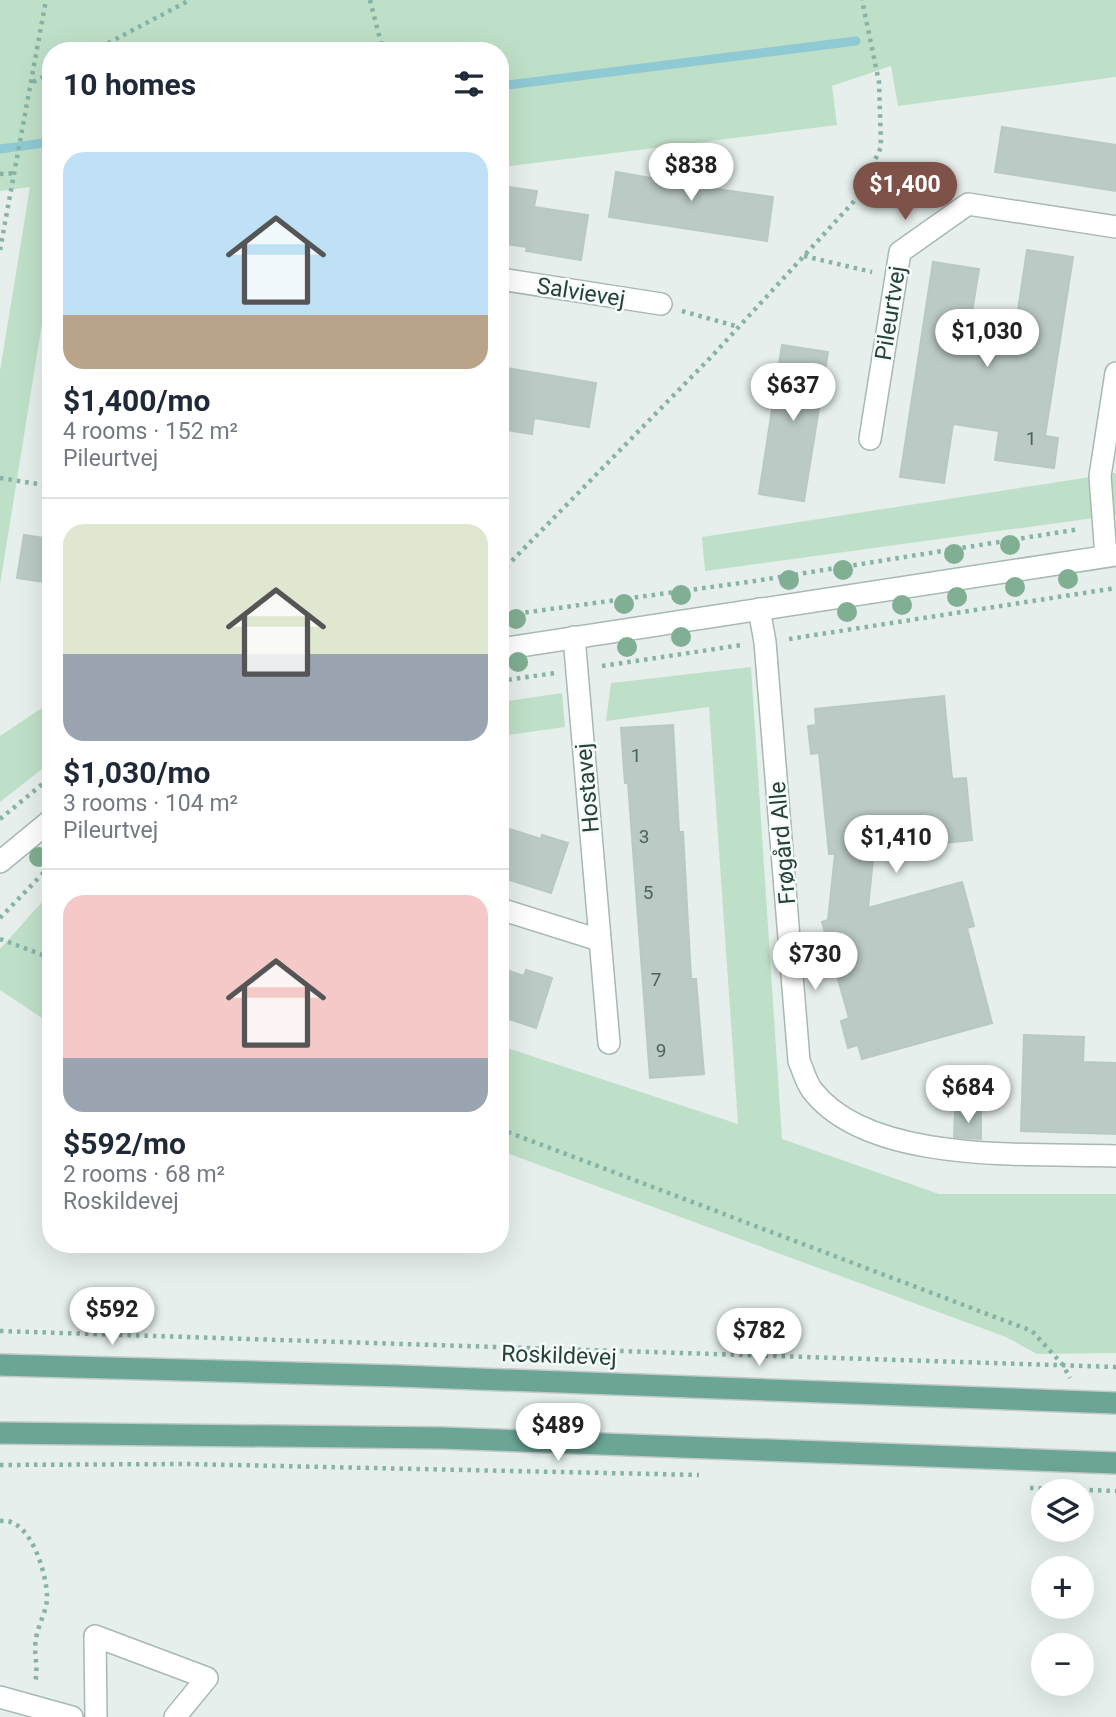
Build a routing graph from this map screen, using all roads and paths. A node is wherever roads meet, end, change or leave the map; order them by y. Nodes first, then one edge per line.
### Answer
1 (46, 0) edge
2 (190, 0) edge
3 (370, 0) edge
4 (862, 0) edge
5 (110, 42) edge
6 (381, 42) edge
7 (42, 78) edge
8 (32, 83) junction
9 (14, 173) junction
10 (0, 174) edge
11 (1116, 227) edge
12 (0, 250) edge
13 (804, 256) junction
14 (896, 278) junction
15 (509, 280) edge
16 (661, 304) joint
17 (739, 327) junction
18 (1116, 373) edge
19 (870, 439) dead end
20 (0, 478) edge
21 (42, 485) edge
22 (1104, 525) junction
23 (1111, 555) edge
24 (509, 564) edge
25 (1116, 588) edge
26 (759, 609) junction
27 (509, 615) edge
28 (574, 637) junction
29 (765, 642) junction
30 (509, 648) edge
31 (577, 670) junction
32 (509, 680) edge
33 (42, 785) edge
34 (0, 819) edge
35 (42, 827) edge
36 (0, 862) edge
37 (42, 874) edge
38 (509, 912) edge
39 (0, 918) edge
40 (0, 939) edge
41 (599, 940) junction
42 (42, 955) edge
43 (609, 1043) dead end
44 (509, 1132) edge
45 (1116, 1156) edge
46 (0, 1331) edge
47 (0, 1365) edge
48 (1063, 1365) junction
49 (1116, 1367) edge
50 (1082, 1402) junction
51 (1116, 1403) edge
52 (0, 1433) edge
53 (1116, 1463) edge
54 (0, 1465) edge
55 (701, 1475) dead end
56 (1019, 1487) dead end
57 (1116, 1491) edge
58 (0, 1521) edge
59 (0, 1697) edge
60 (27, 1704) junction
61 (72, 1717) edge
62 (96, 1717) edge
63 (175, 1717) edge

1 - 8 path
2 - 5 path
3 - 6 path
4 - 13 path
7 - 8 path
8 - 9 path
9 - 10 path
9 - 12 path
11 - 14 street, Pileurtvej
13 - 14 path
13 - 17 path
14 - 19 street, Pileurtvej
15 - 16 street, Salvievej
16 - 17 path
17 - 24 path
18 - 22 street
20 - 21 path
22 - 23 street
22 - 27 path
23 - 26 street
25 - 29 path
26 - 28 street
26 - 29 street, Frøgård Alle
28 - 30 street
28 - 31 street, Hostavej
29 - 31 path
29 - 45 street, Frøgård Alle
31 - 32 path
31 - 41 street, Hostavej
33 - 34 path
35 - 36 street
37 - 39 path
38 - 41 street
40 - 42 path
41 - 43 street, Hostavej
44 - 48 path
46 - 48 path, Roskildevej
47 - 50 main road, Roskildevej
48 - 49 path, Roskildevej
48 - 50 path
50 - 51 main road, Roskildevej
52 - 53 main road
54 - 55 path
56 - 57 path
58 - 60 path
59 - 60 street
60 - 61 street
62 - 63 street

